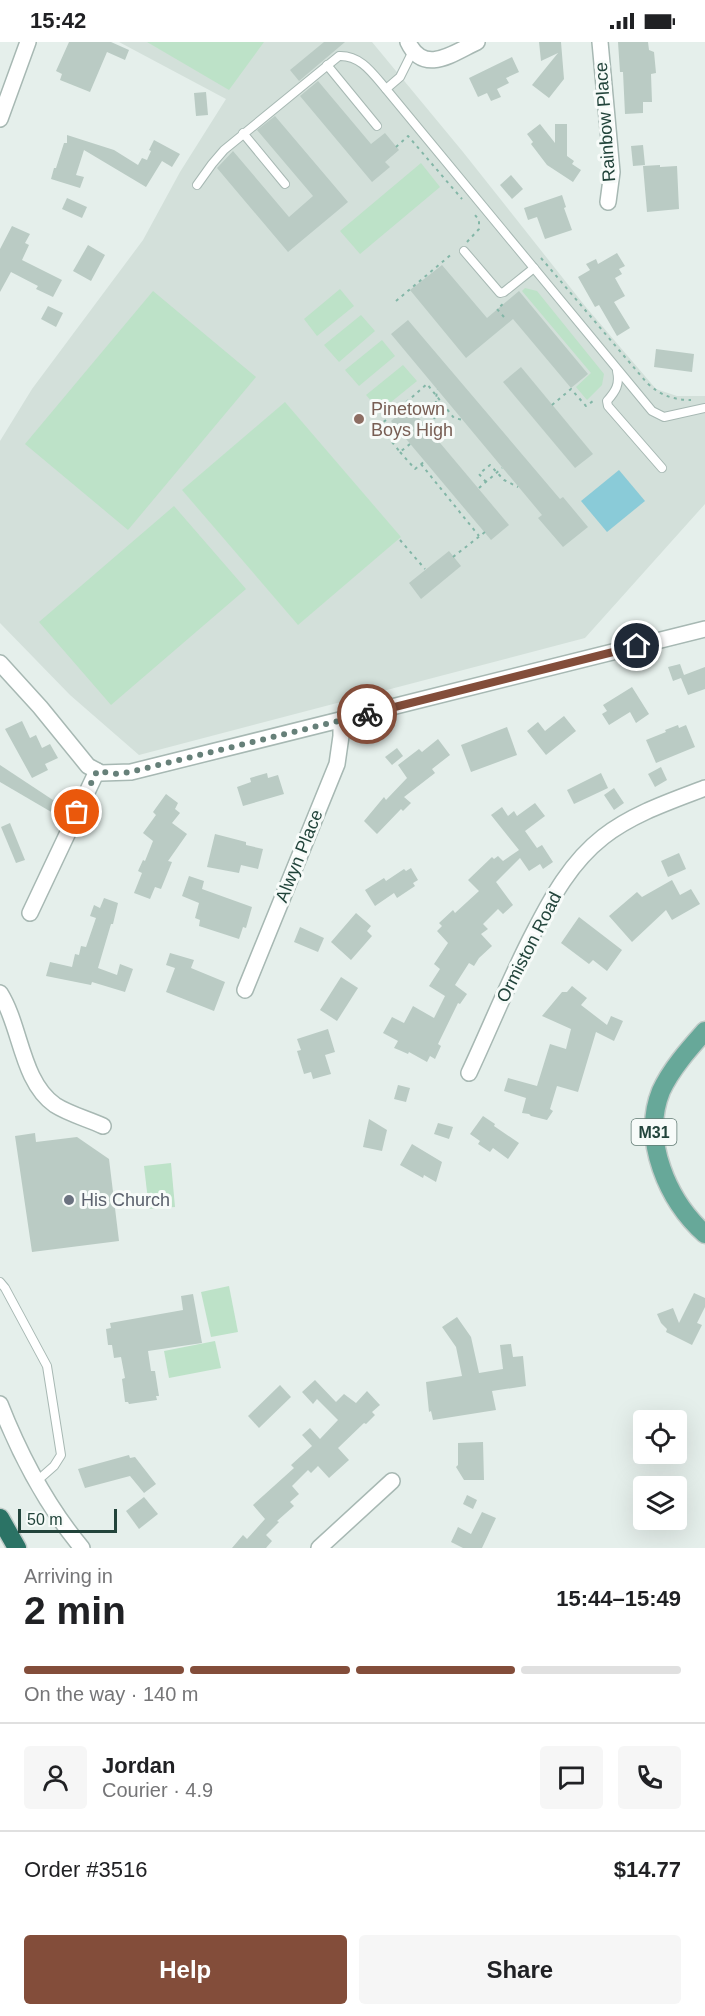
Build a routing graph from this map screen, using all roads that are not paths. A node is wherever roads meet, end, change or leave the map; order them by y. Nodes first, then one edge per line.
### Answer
1 (28, 42) edge
2 (477, 42) edge
3 (600, 42) edge
4 (412, 50) edge
5 (327, 65) junction
6 (386, 89) junction
7 (0, 119) edge
8 (377, 126) dead end
9 (243, 133) junction
10 (285, 184) dead end
11 (197, 185) dead end
12 (608, 202) dead end
13 (461, 250) road end
14 (534, 268) junction
15 (617, 369) junction
16 (705, 408) edge
17 (662, 468) dead end
18 (705, 629) edge
19 (0, 663) edge
20 (340, 721) junction
21 (97, 771) junction
22 (705, 788) edge
23 (30, 913) dead end
24 (245, 990) dead end
25 (1, 995) edge
26 (705, 1031) edge
27 (469, 1073) dead end
28 (103, 1126) dead end
29 (705, 1234) edge
30 (0, 1282) edge
31 (0, 1404) edge
32 (37, 1481) junction
33 (392, 1481) dead end
34 (0, 1518) edge
35 (17, 1548) edge
36 (82, 1548) edge
37 (319, 1548) edge

1 - 7 street
2 - 4 street
3 - 12 street, Rainbow Place
4 - 6 lane
5 - 6 lane
5 - 8 lane
5 - 9 lane
6 - 14 lane
9 - 10 lane
9 - 11 lane
13 - 14 lane
14 - 15 lane
15 - 16 lane
15 - 17 lane
18 - 20 street
19 - 21 street
20 - 21 street
20 - 24 street, Alwyn Place
21 - 23 street
22 - 27 street, Ormiston Road
25 - 28 street
26 - 29 main road, M31
30 - 32 lane
31 - 32 street
32 - 36 street
33 - 37 street
34 - 35 highway

